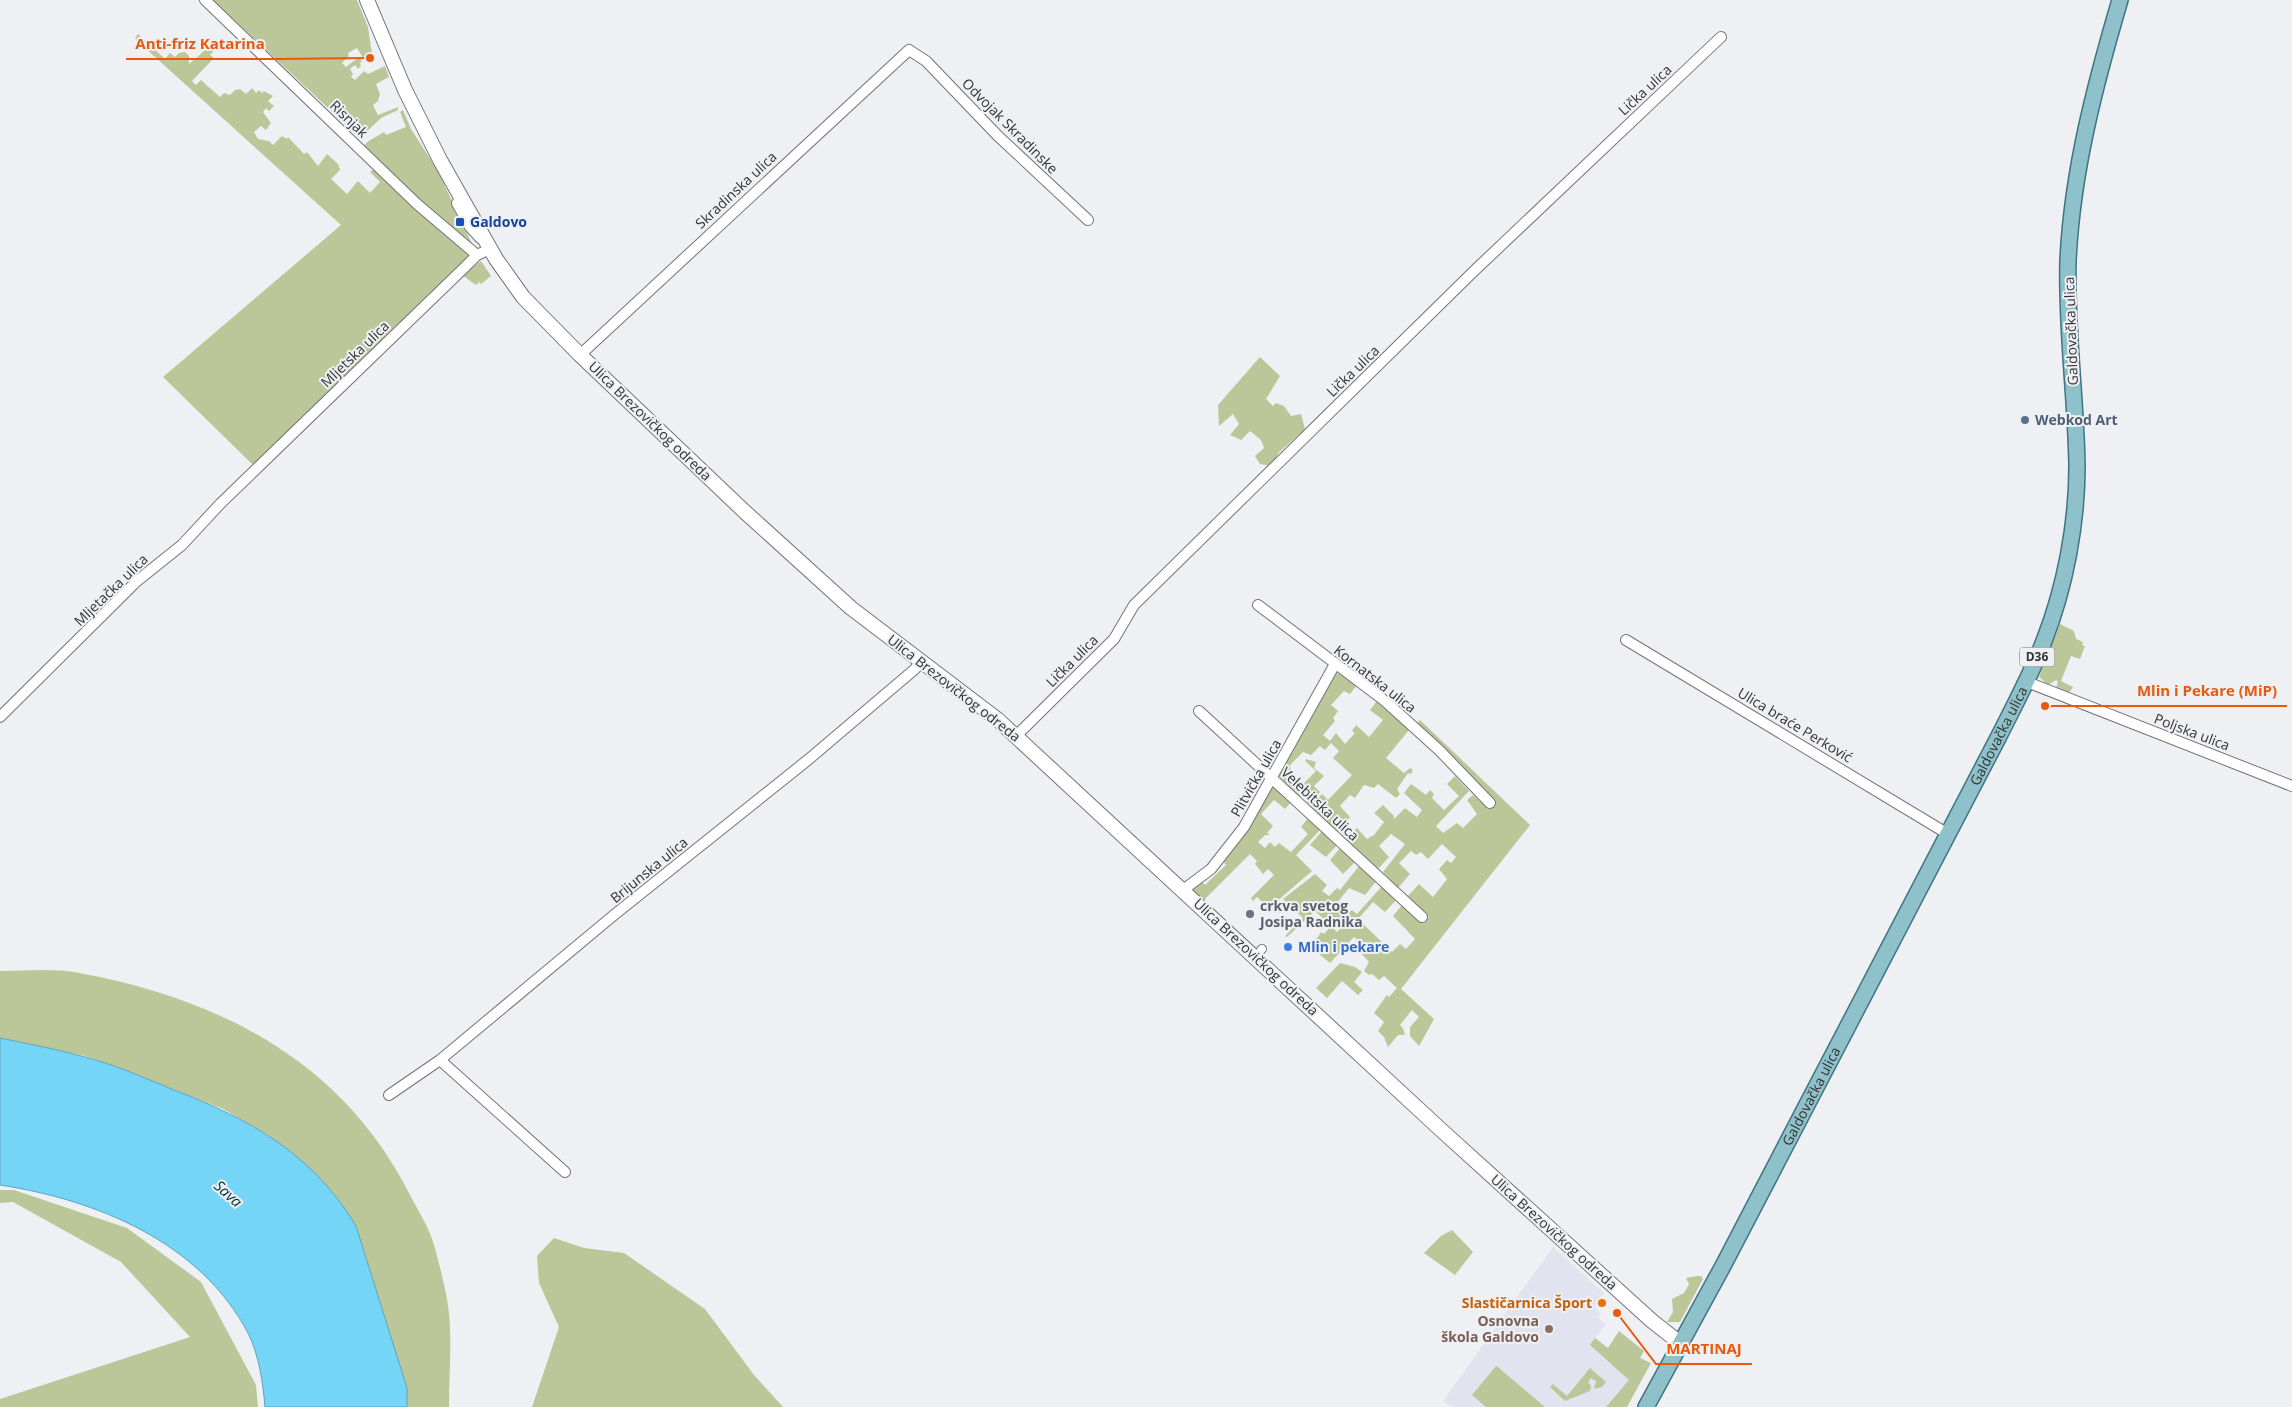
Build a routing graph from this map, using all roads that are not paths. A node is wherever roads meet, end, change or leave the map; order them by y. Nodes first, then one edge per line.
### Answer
1 (205, 0) edge
2 (367, 0) edge
3 (2120, 0) edge
4 (1722, 37) dead end
5 (914, 51) joint
6 (1088, 220) dead end
7 (489, 246) junction
8 (477, 255) junction
9 (580, 355) junction
10 (242, 484) joint
11 (1258, 604) dead end
12 (1626, 640) dead end
13 (921, 661) junction
14 (1335, 664) junction
15 (2027, 682) junction
16 (1199, 711) dead end
17 (0, 717) edge
18 (1016, 736) junction
19 (1271, 777) junction
20 (2292, 786) edge
21 (1490, 803) dead end
22 (1948, 834) junction
23 (1183, 890) junction
24 (1422, 917) dead end
25 (440, 1060) junction
26 (389, 1095) dead end
27 (565, 1172) dead end
28 (1680, 1343) junction
29 (1646, 1407) edge

1 - 8 street, Risnjak
2 - 7 main road, Ulica Brezovičkog odreda
3 - 15 main road, Galdovačka ulica / D36
4 - 18 street, Lička ulica
5 - 6 street, Odvojak Skradinske
5 - 9 street, Skradinska ulica
7 - 8 street, Mljetska ulica
7 - 9 main road, Ulica Brezovičkog odreda
8 - 10 street, Mljetska ulica
9 - 13 main road, Ulica Brezovičkog odreda
10 - 17 street, Mljetačka ulica
11 - 14 street, Kornatska ulica
12 - 22 street, Ulica braće Perković
13 - 18 main road, Ulica Brezovičkog odreda
13 - 25 street, Brijunska ulica
14 - 19 street, Plitvička ulica
14 - 21 street, Kornatska ulica
15 - 20 street, Poljska ulica
15 - 22 main road, Galdovačka ulica / D36
16 - 19 street, Velebitska ulica
18 - 23 main road, Ulica Brezovičkog odreda
19 - 23 street, Plitvička ulica
19 - 24 street, Velebitska ulica
22 - 28 main road, Galdovačka ulica / D36
23 - 28 main road, Ulica Brezovičkog odreda
25 - 26 street, Brijunska ulica
25 - 27 street
28 - 29 main road, Galdovačka ulica / D36

